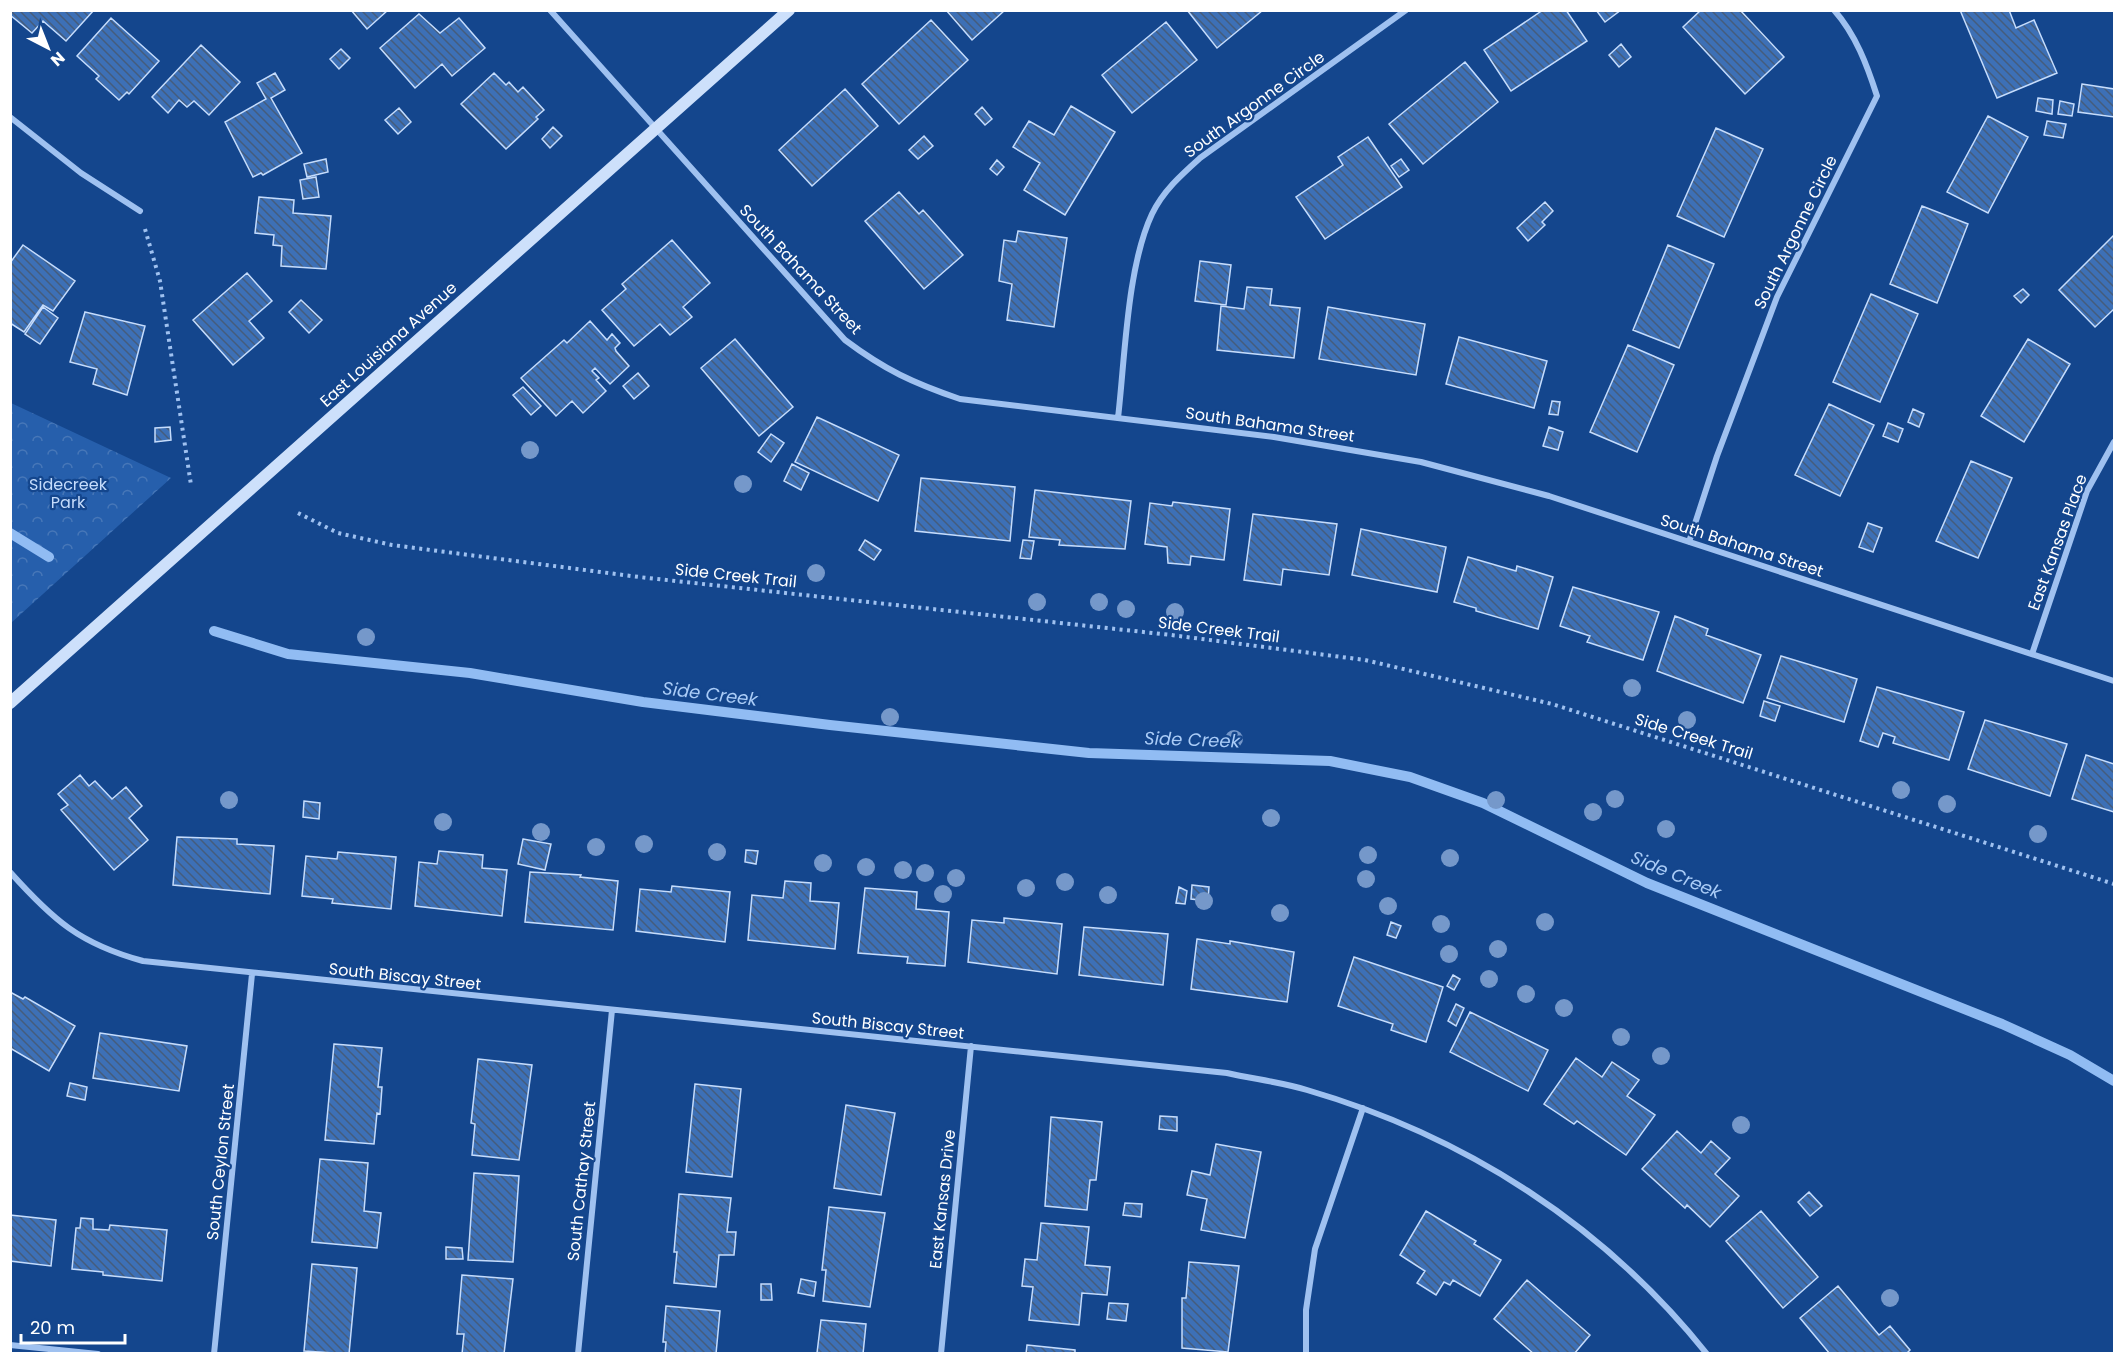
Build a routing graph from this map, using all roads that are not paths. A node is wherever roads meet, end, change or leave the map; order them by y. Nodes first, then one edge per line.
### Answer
1 (550, 10) edge
2 (789, 10) edge
3 (1406, 10) edge
4 (1834, 10) edge
5 (10, 117) edge
6 (654, 128) junction
7 (140, 211) road end
8 (1118, 418) junction
9 (2115, 442) edge
10 (1689, 542) junction
11 (2032, 654) junction
12 (2115, 681) edge
13 (10, 703) edge
14 (10, 872) edge
15 (252, 974) junction
16 (612, 1010) junction
17 (971, 1046) junction
18 (1363, 1108) junction
19 (10, 1345) edge
20 (98, 1353) edge
21 (214, 1353) edge
22 (578, 1353) edge
23 (941, 1353) edge
24 (1306, 1353) edge
25 (1707, 1353) edge

1 - 6 street, South Bahama Street
2 - 6 street, East Louisiana Avenue
3 - 8 street, South Argonne Circle
4 - 10 street, South Argonne Circle
5 - 7 street
6 - 8 street, South Bahama Street
6 - 13 street, East Louisiana Avenue
8 - 10 street, South Bahama Street
9 - 11 street, East Kansas Place
10 - 11 street, South Bahama Street
11 - 12 street, South Bahama Street
14 - 15 street, South Biscay Street
15 - 16 street, South Biscay Street
15 - 21 street, South Ceylon Street
16 - 17 street, South Biscay Street
16 - 22 street, South Cathay Street
17 - 18 street, South Biscay Street
17 - 23 street, East Kansas Drive
18 - 24 street
18 - 25 street, South Biscay Street
19 - 20 street

